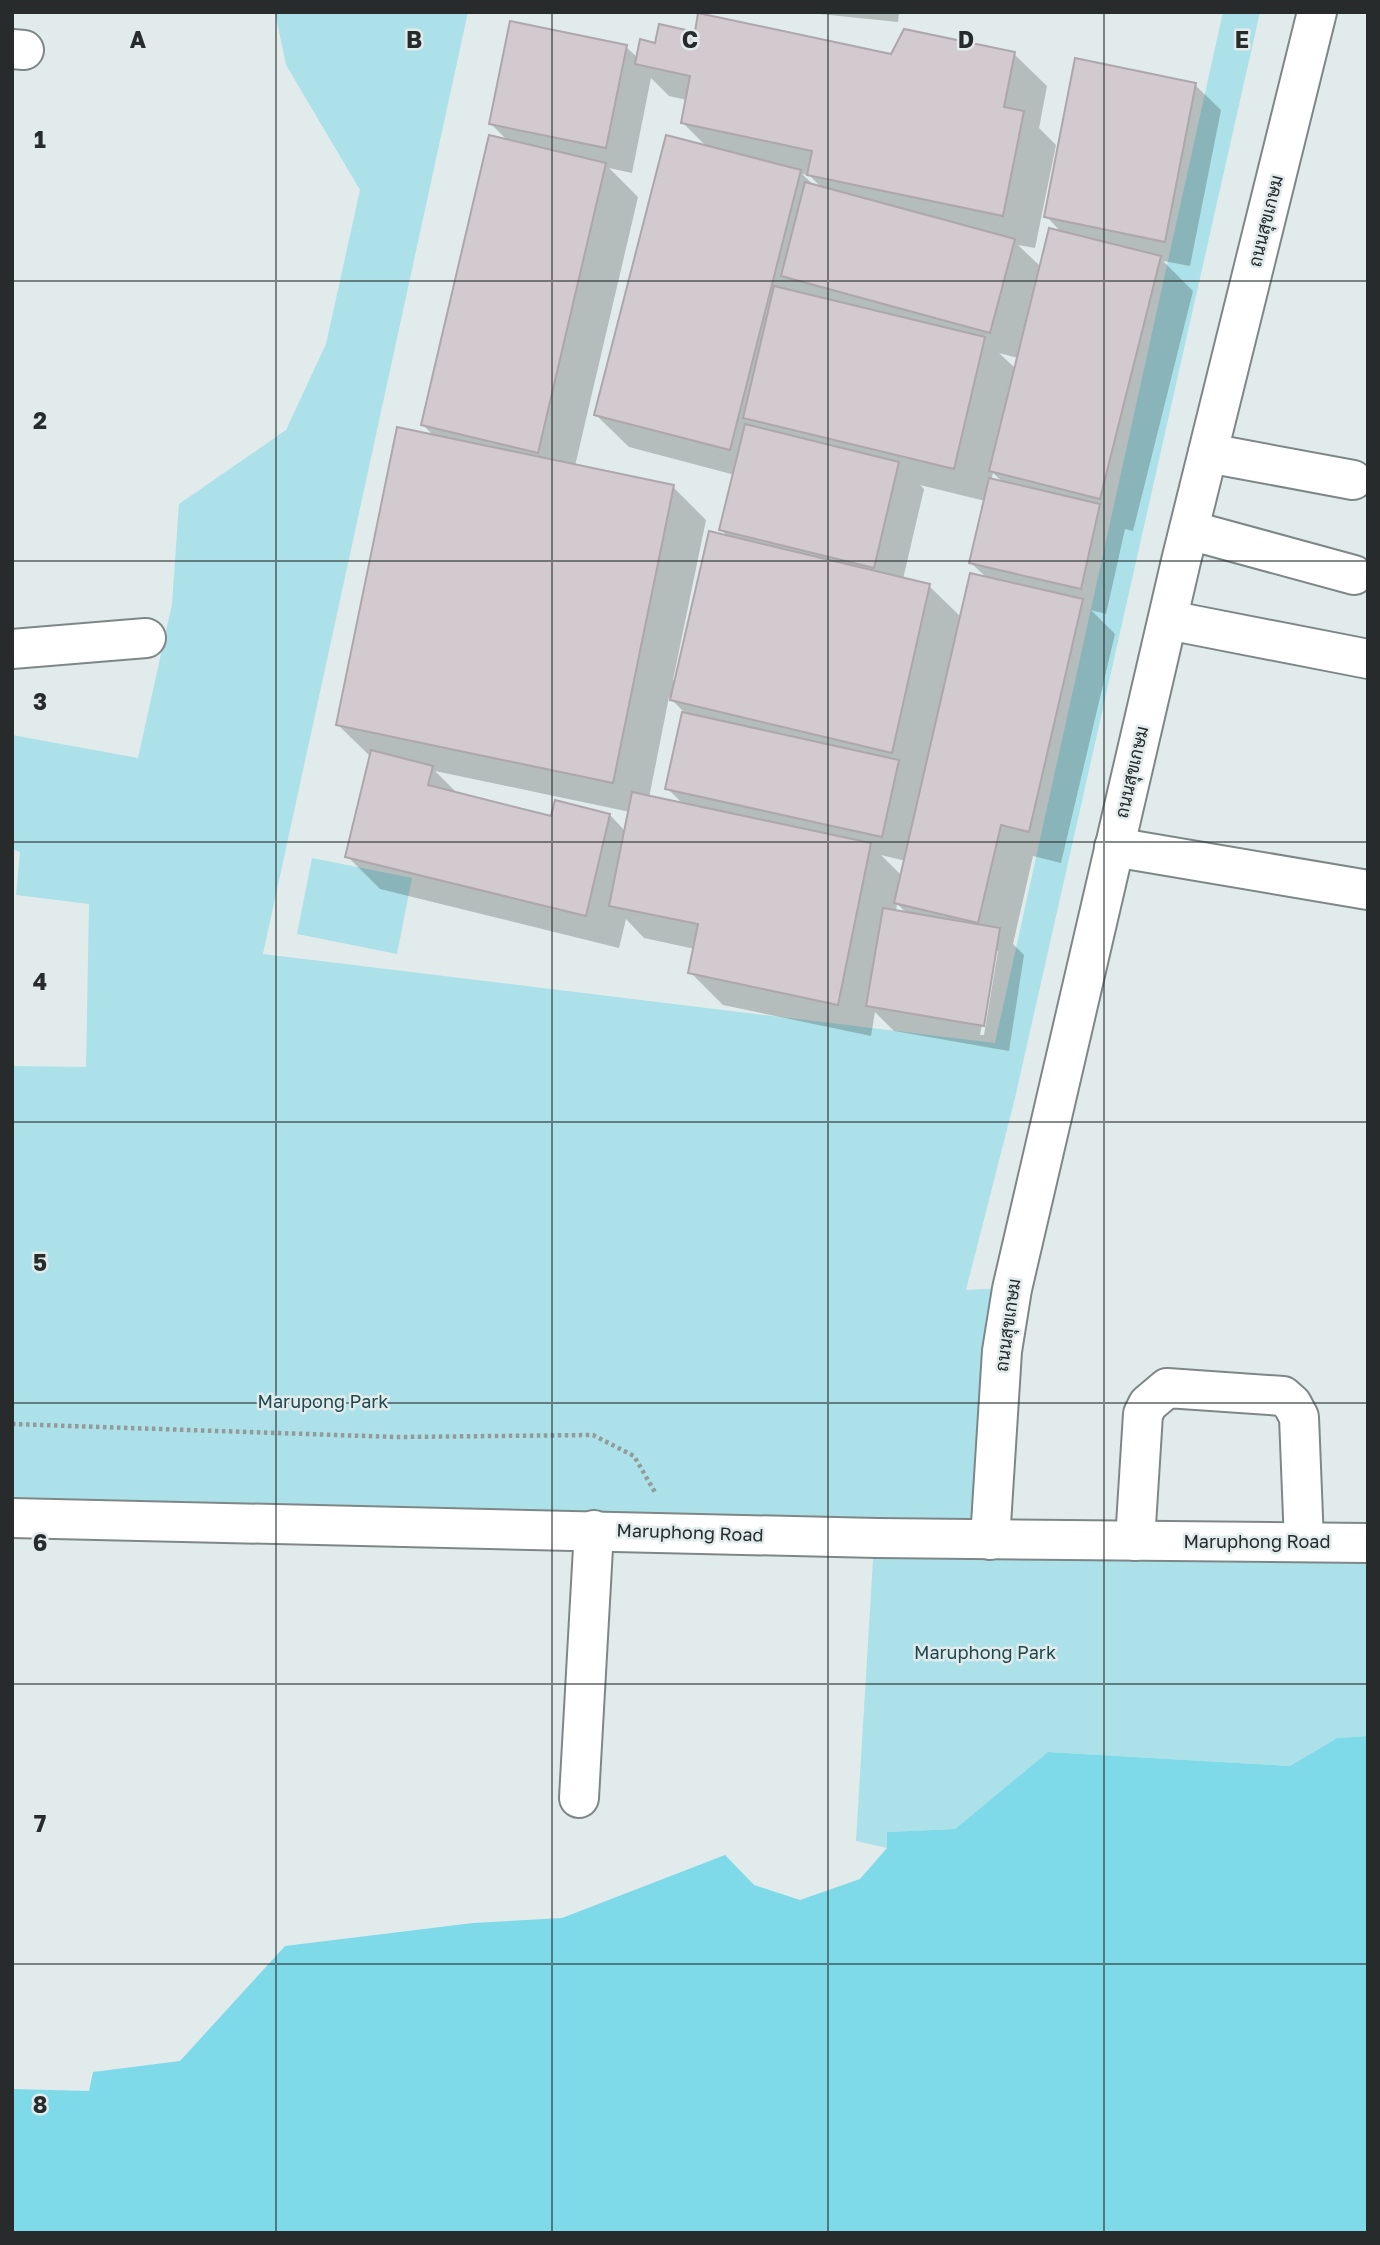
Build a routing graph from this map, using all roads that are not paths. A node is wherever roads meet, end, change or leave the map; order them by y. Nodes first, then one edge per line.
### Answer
1 (1317, 12) edge
2 (1209, 453) junction
3 (1353, 480) dead end
4 (1189, 530) junction
5 (1354, 575) dead end
6 (1168, 620) junction
7 (146, 638) dead end
8 (12, 649) edge
9 (1368, 659) edge
10 (1114, 847) junction
11 (1368, 890) edge
12 (12, 1518) edge
13 (594, 1530) junction
14 (990, 1539) junction
15 (1135, 1541) junction
16 (1304, 1542) junction
17 (1368, 1543) edge
18 (579, 1798) dead end

1 - 2 street, ถนนสุขเกษม
2 - 3 street
2 - 4 street, ถนนสุขเกษม
4 - 5 street
4 - 6 street, ถนนสุขเกษม
6 - 9 street
6 - 10 street, ถนนสุขเกษม
7 - 8 street
10 - 11 street
10 - 14 street, ถนนสุขเกษม
12 - 13 street, Maruphong Road
13 - 14 street, Maruphong Road
13 - 18 street
14 - 15 street, Maruphong Road
15 - 16 street, Maruphong Road
15 - 16 street
16 - 17 street, Maruphong Road

